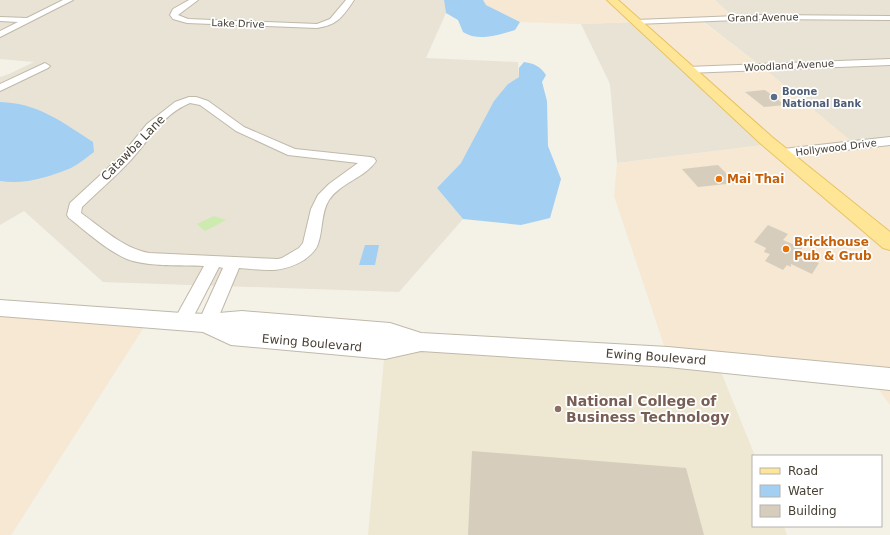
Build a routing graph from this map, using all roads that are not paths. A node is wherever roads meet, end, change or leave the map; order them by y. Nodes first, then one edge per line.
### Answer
1 (69, 0) edge
2 (194, 0) edge
3 (350, 0) edge
4 (612, 0) edge
5 (890, 18) edge
6 (0, 19) edge
7 (29, 20) junction
8 (636, 22) junction
9 (0, 34) edge
10 (890, 62) edge
11 (45, 66) dead end
12 (687, 70) junction
13 (0, 88) edge
14 (890, 141) edge
15 (783, 153) junction
16 (890, 244) edge
17 (214, 262) junction
18 (233, 263) junction
19 (0, 308) edge
20 (182, 322) junction
21 (207, 323) junction
22 (890, 379) edge

1 - 7 street
2 - 3 street, Lake Drive
4 - 8 main road
5 - 8 street, Grand Avenue
6 - 7 street
7 - 9 street
8 - 12 main road
10 - 12 street, Woodland Avenue
11 - 13 street
12 - 15 main road
14 - 15 street, Hollywood Drive
15 - 16 main road
17 - 18 street, Catawba Lane
17 - 18 street, Catawba Lane
17 - 20 street
18 - 21 street
19 - 20 street, Ewing Boulevard
20 - 21 street, Ewing Boulevard
21 - 22 street, Ewing Boulevard

